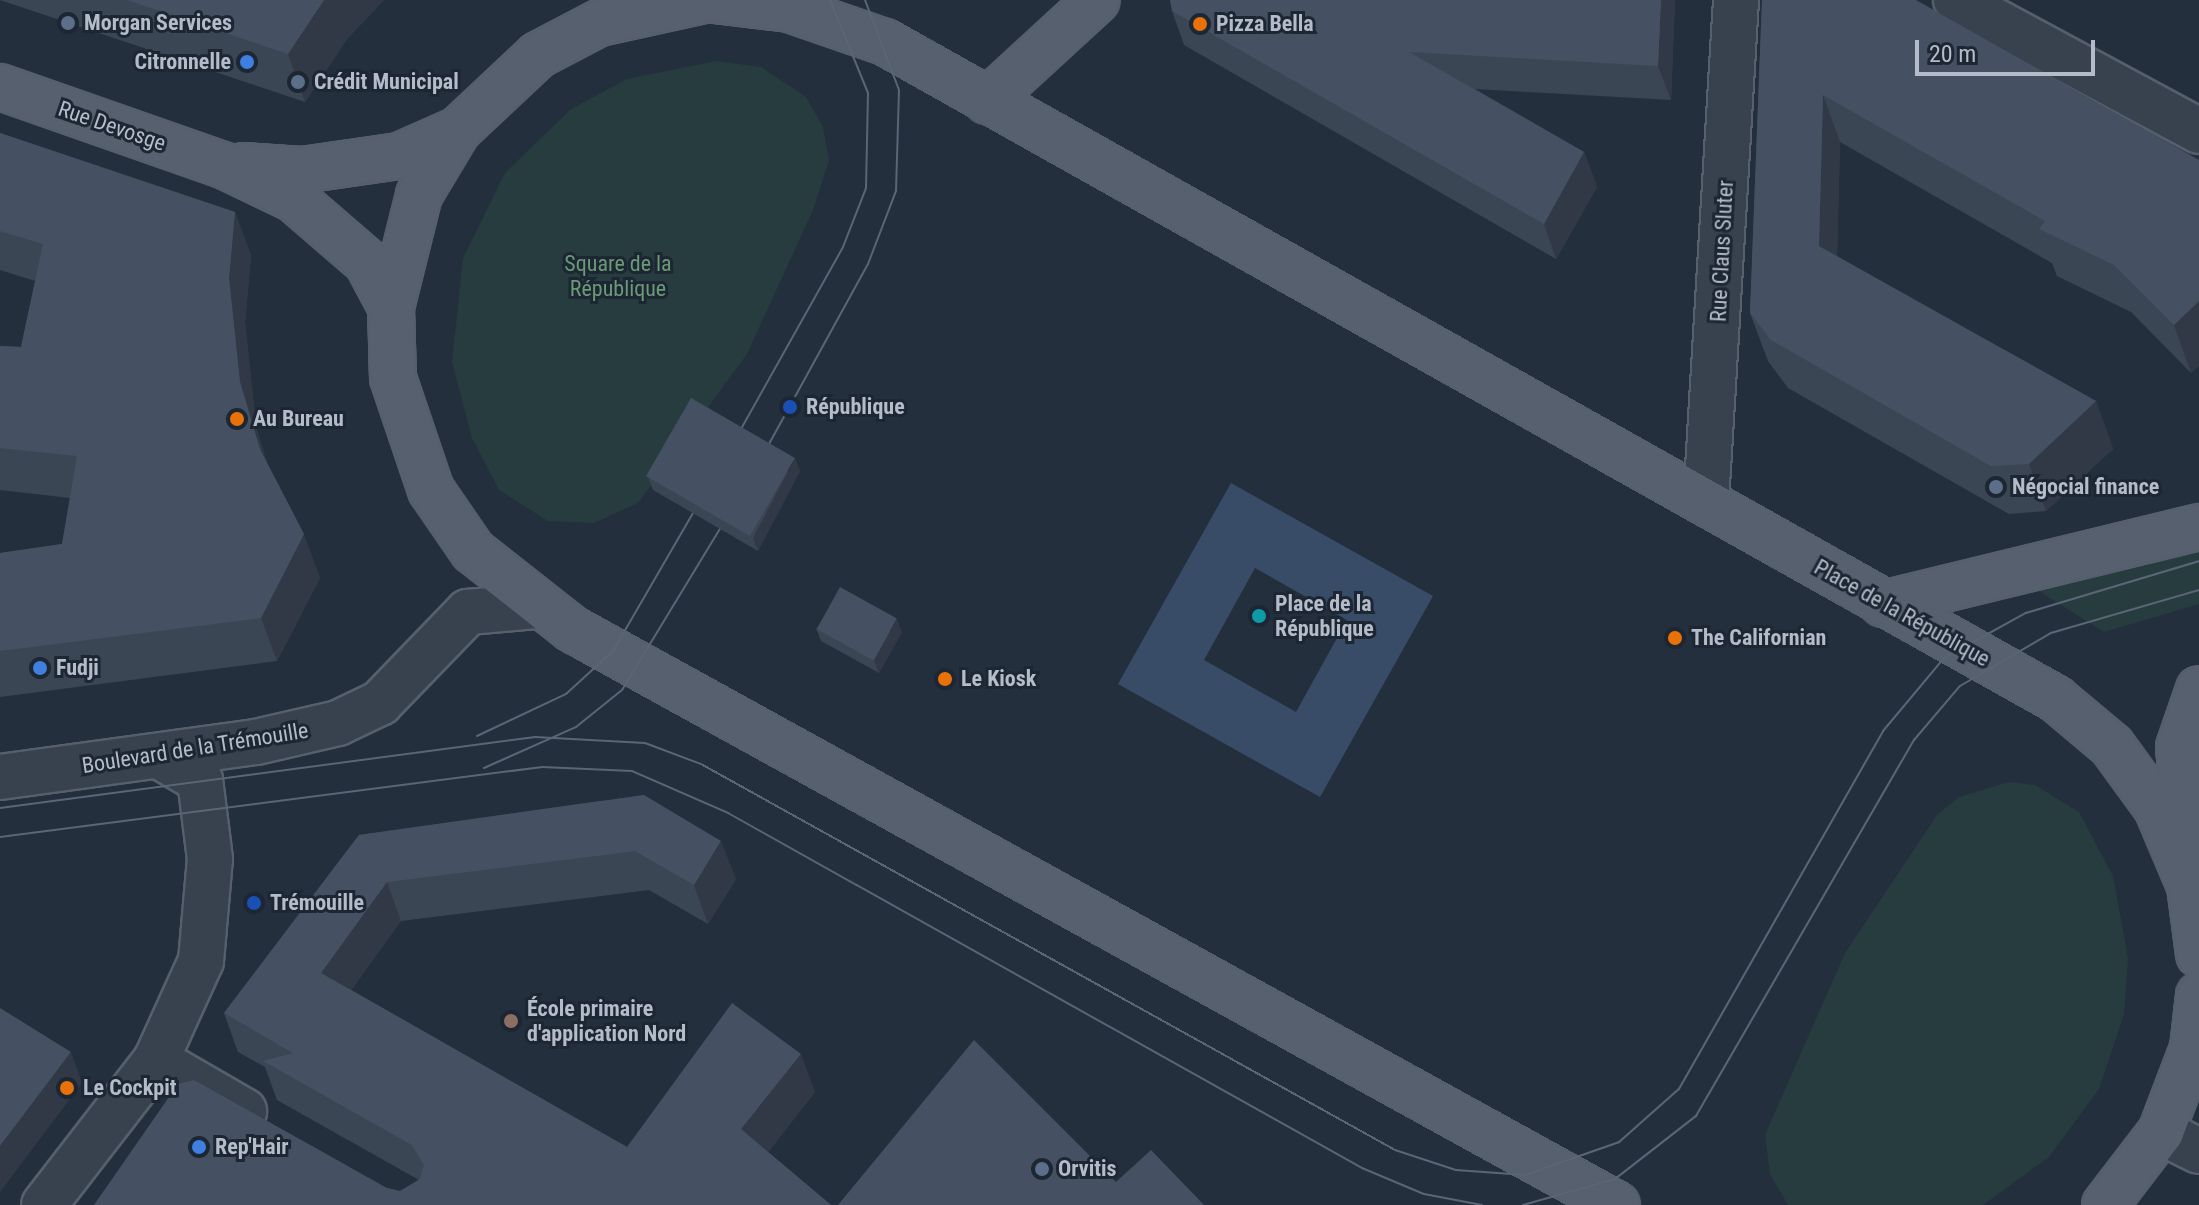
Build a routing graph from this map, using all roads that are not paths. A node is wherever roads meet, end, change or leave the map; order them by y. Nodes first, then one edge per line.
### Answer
1 (704, 0) edge
2 (714, 0) edge
3 (1097, 0) edge
4 (1736, 0) edge
5 (1956, 0) edge
6 (843, 13) edge
7 (0, 87) edge
8 (987, 101) junction
9 (458, 130) junction
10 (2199, 131) edge
11 (223, 165) junction
12 (391, 307) junction
13 (1706, 502) junction
14 (2199, 527) edge
15 (1883, 604) junction
16 (536, 606) junction
17 (2199, 689) edge
18 (159, 756) junction
19 (0, 777) edge
20 (2190, 886) junction
21 (2199, 954) edge
22 (2199, 995) edge
23 (156, 1060) junction
24 (280, 1130) edge
25 (2180, 1141) edge
26 (1569, 1195) edge
27 (44, 1205) edge
28 (1617, 1205) edge
29 (2105, 1205) edge

1 - 9 main road
2 - 6 main road, Place de la République
3 - 8 main road
4 - 13 street, Rue Claus Sluter
5 - 10 street
6 - 8 main road, Place de la République
7 - 11 main road, Rue Devosge
8 - 13 main road, Place de la République
9 - 11 main road
9 - 12 main road
11 - 12 main road
12 - 16 main road
13 - 15 main road, Place de la République
14 - 15 main road
15 - 20 main road, Place de la République
16 - 18 street, Boulevard de la Trémouille
16 - 26 main road
17 - 20 main road
18 - 19 street, Boulevard de la Trémouille
18 - 23 street
20 - 21 main road, Place de la République
22 - 25 main road
23 - 24 street
23 - 27 street
25 - 29 main road
26 - 28 main road

